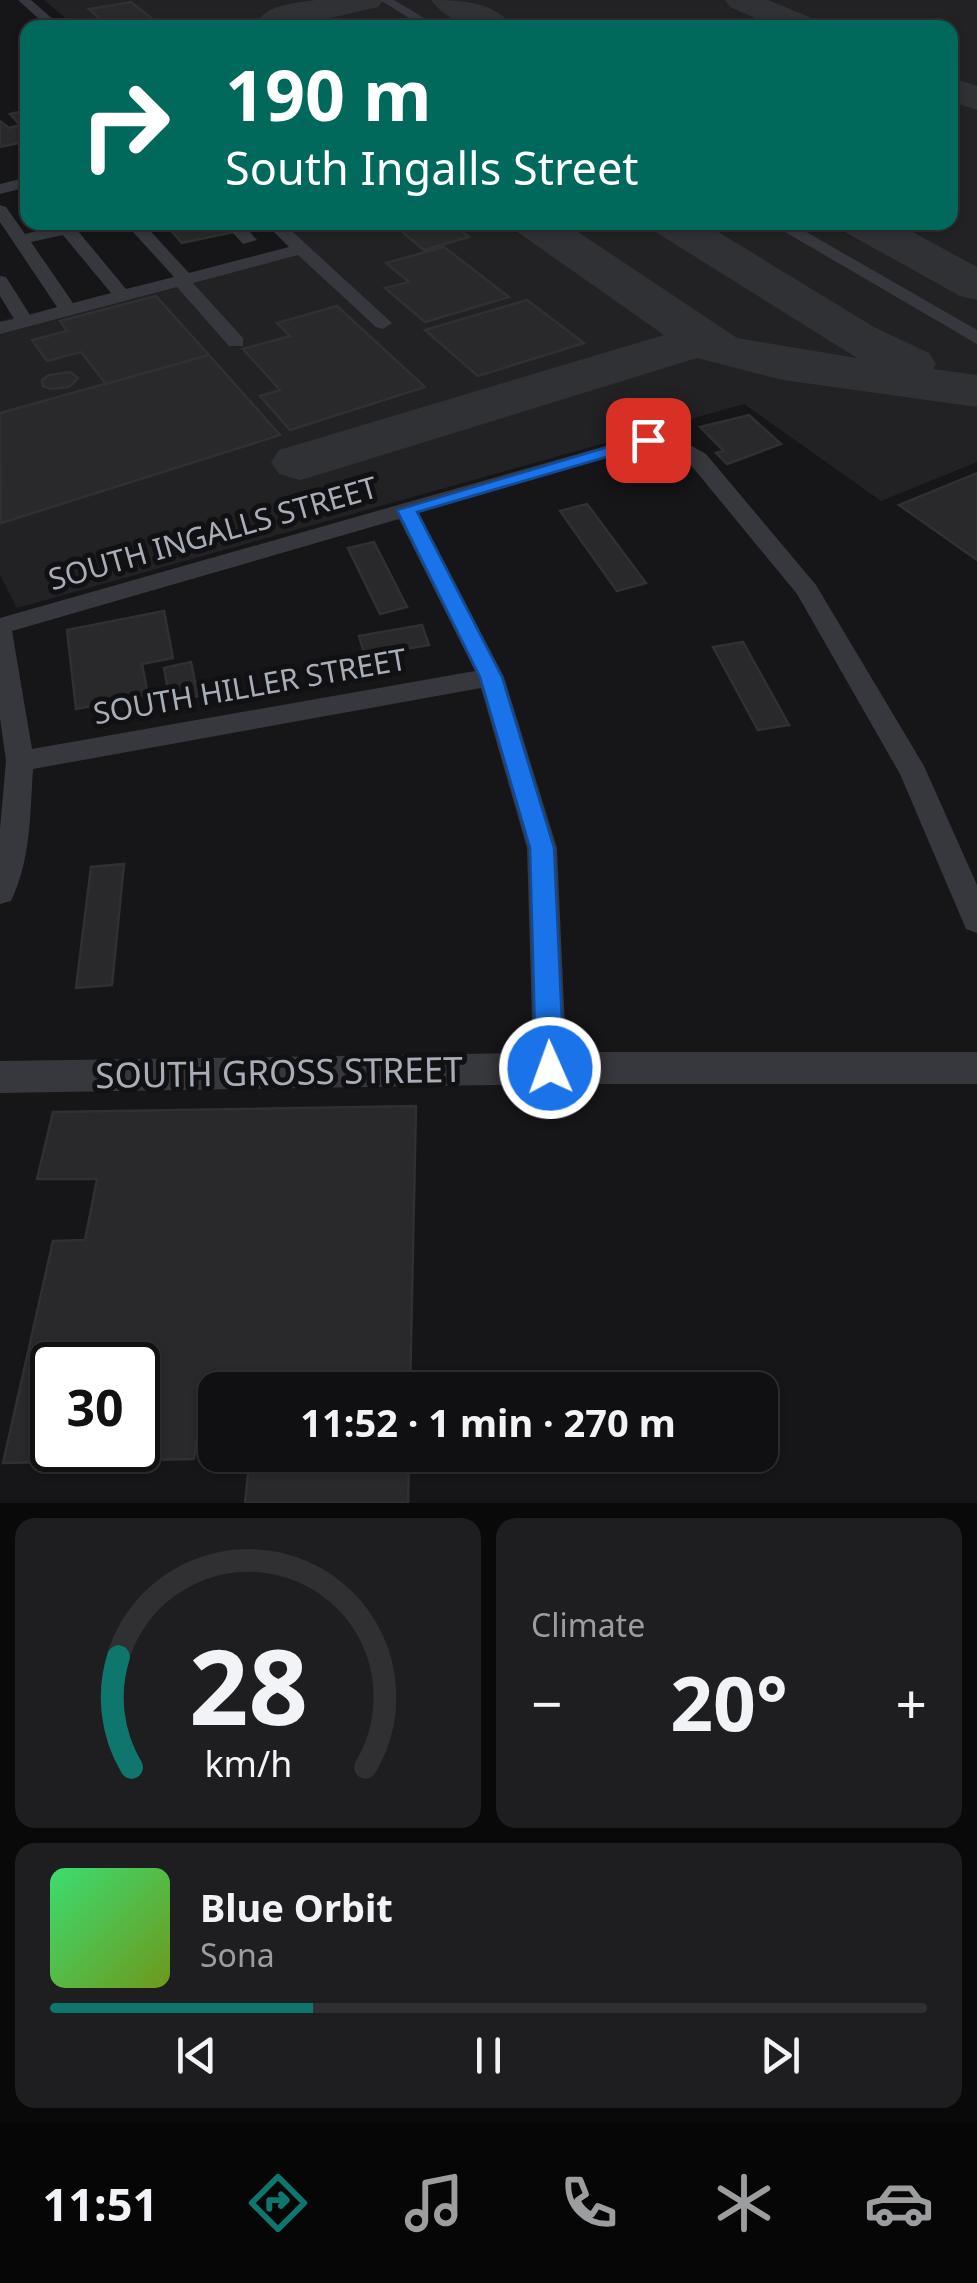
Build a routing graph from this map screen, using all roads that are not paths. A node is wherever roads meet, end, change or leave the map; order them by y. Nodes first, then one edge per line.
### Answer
1 (24, 0) edge
2 (386, 0) edge
3 (48, 20) edge
4 (420, 20) edge
5 (0, 210) edge
6 (63, 230) edge
7 (68, 230) edge
8 (139, 230) edge
9 (240, 230) edge
10 (280, 230) edge
11 (790, 230) edge
12 (20, 240) junction
13 (249, 240) dead end
14 (300, 249) junction
15 (0, 280) edge
16 (183, 280) junction
17 (124, 296) junction
18 (69, 311) junction
19 (25, 322) junction
20 (384, 323) dead end
21 (0, 328) edge
22 (977, 338) edge
23 (236, 342) dead end
24 (406, 510) junction
25 (0, 629) edge
26 (491, 677) junction
27 (20, 761) junction
28 (0, 892) edge
29 (977, 920) edge
30 (550, 1068) junction
31 (977, 1068) edge
32 (0, 1077) edge

1 - 3 street
2 - 4 street
5 - 12 street
6 - 12 street
7 - 17 street
8 - 16 street
9 - 13 street
10 - 14 street
11 - 22 street
12 - 18 street
14 - 16 street
14 - 20 street
15 - 19 street
16 - 17 street
16 - 23 street
17 - 18 street
18 - 19 street
19 - 21 street
24 - 25 street, SOUTH INGALLS STREET
24 - 26 street
24 - 29 street, SOUTH INGALLS STREET
25 - 27 street
26 - 27 street, SOUTH HILLER STREET
26 - 30 street
27 - 28 street
30 - 31 street, SOUTH GROSS STREET
30 - 32 street, SOUTH GROSS STREET

